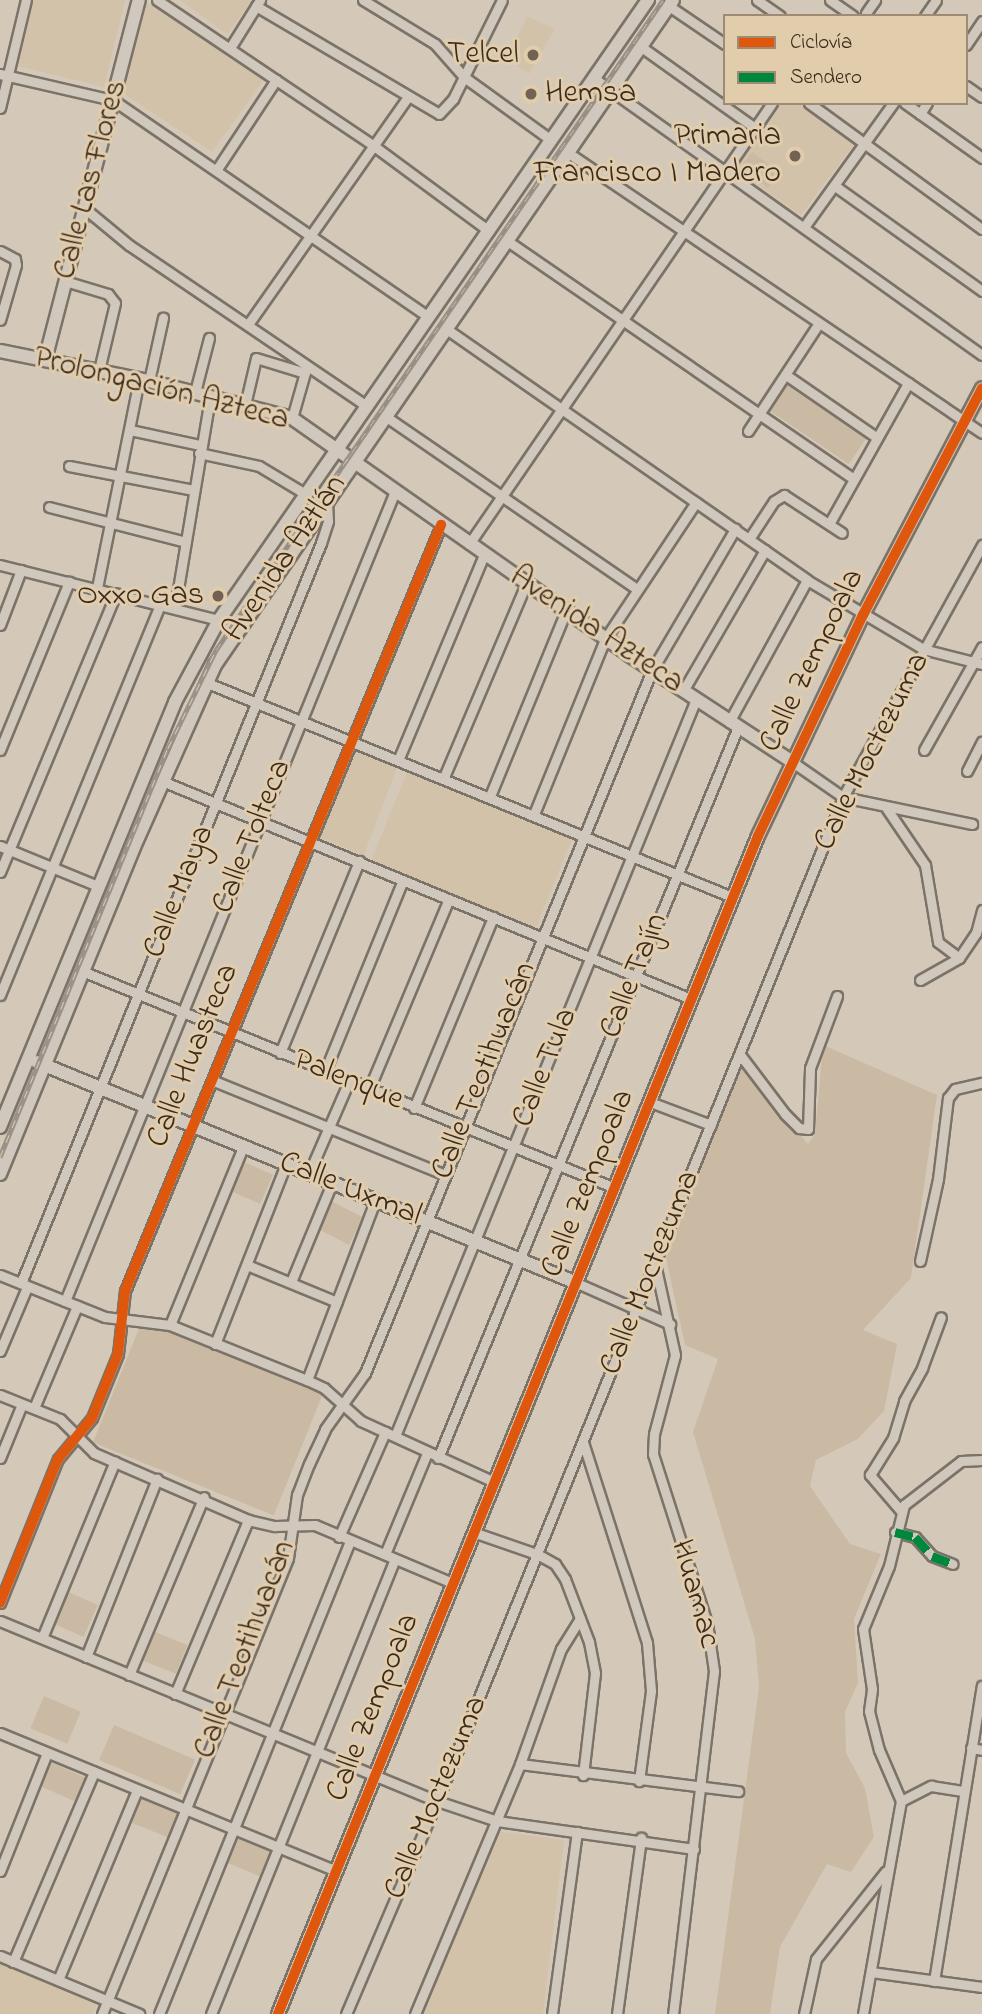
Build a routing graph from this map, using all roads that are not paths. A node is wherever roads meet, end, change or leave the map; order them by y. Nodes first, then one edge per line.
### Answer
1 (26, 0) edge
2 (139, 0) edge
3 (157, 0) edge
4 (363, 0) edge
5 (488, 0) edge
6 (648, 0) edge
7 (757, 0) edge
8 (830, 0) edge
9 (258, 3) edge
10 (500, 3) edge
11 (671, 3) edge
12 (776, 14) edge
13 (850, 14) edge
14 (982, 21) edge
15 (723, 42) edge
16 (968, 42) edge
17 (640, 46) junction
18 (230, 48) junction
19 (4, 76) edge
20 (464, 77) junction
21 (595, 79) junction
22 (276, 80) junction
23 (611, 88) junction
24 (407, 98) junction
25 (113, 100) junction
26 (771, 105) edge
27 (812, 105) edge
28 (892, 105) edge
29 (908, 105) edge
30 (926, 105) edge
31 (0, 108) edge
32 (920, 114) junction
33 (755, 128) junction
34 (551, 140) junction
35 (866, 144) junction
36 (374, 146) junction
37 (567, 152) junction
38 (982, 158) edge
39 (217, 169) junction
40 (726, 171) junction
41 (835, 186) junction
42 (83, 207) junction
43 (804, 228) junction
44 (982, 229) edge
45 (489, 231) junction
46 (684, 232) junction
47 (312, 234) junction
48 (506, 240) junction
49 (0, 251) edge
50 (65, 281) junction
51 (982, 291) edge
52 (429, 317) junction
53 (163, 318) dead end
54 (0, 320) edge
55 (621, 321) junction
56 (249, 323) junction
57 (819, 323) junction
58 (445, 328) junction
59 (209, 338) dead end
60 (0, 351) edge
61 (982, 355) edge
62 (45, 359) junction
63 (306, 369) junction
64 (99, 370) junction
65 (786, 375) junction
66 (144, 380) junction
67 (908, 383) junction
68 (982, 388) edge
69 (195, 392) junction
70 (211, 397) junction
71 (245, 405) junction
72 (367, 406) junction
73 (562, 409) junction
74 (384, 416) junction
75 (758, 416) junction
76 (292, 418) junction
77 (964, 421) junction
78 (130, 430) junction
79 (748, 431) dead end
80 (982, 432) edge
81 (876, 437) junction
82 (338, 448) junction
83 (200, 449) junction
84 (353, 460) junction
85 (69, 466) dead end
86 (119, 477) junction
87 (853, 479) junction
88 (194, 490) junction
89 (395, 491) junction
90 (307, 495) junction
91 (501, 496) junction
92 (327, 498) junction
93 (696, 502) junction
94 (49, 507) dead end
95 (109, 523) junction
96 (829, 524) junction
97 (441, 525) junction
98 (735, 529) junction
99 (842, 533) dead end
100 (749, 539) junction
101 (186, 542) junction
102 (469, 544) junction
103 (982, 545) edge
104 (765, 550) junction
105 (484, 555) junction
106 (0, 565) edge
107 (21, 570) junction
108 (807, 580) junction
109 (69, 582) junction
110 (526, 584) junction
111 (97, 588) junction
112 (637, 589) junction
113 (116, 593) junction
114 (161, 603) junction
115 (175, 607) junction
116 (566, 611) junction
117 (863, 615) junction
118 (219, 620) junction
119 (0, 625) edge
120 (606, 639) junction
121 (982, 647) edge
122 (923, 649) junction
123 (978, 662) edge
124 (652, 670) junction
125 (205, 682) junction
126 (683, 691) junction
127 (696, 699) junction
128 (257, 702) junction
129 (300, 719) junction
130 (734, 724) junction
131 (350, 740) junction
132 (982, 742) edge
133 (0, 750) edge
134 (924, 750) dead end
135 (399, 758) junction
136 (791, 761) junction
137 (967, 771) dead end
138 (444, 777) junction
139 (162, 781) junction
140 (490, 796) junction
141 (843, 797) junction
142 (215, 803) junction
143 (887, 809) junction
144 (534, 814) junction
145 (260, 821) junction
146 (972, 824) dead end
147 (581, 835) junction
148 (309, 841) junction
149 (5, 847) edge
150 (631, 855) junction
151 (359, 861) junction
152 (54, 868) junction
153 (0, 872) edge
154 (676, 874) junction
155 (403, 880) junction
156 (98, 886) junction
157 (732, 897) junction
158 (449, 899) junction
159 (982, 911) edge
160 (493, 917) junction
161 (540, 937) junction
162 (590, 958) junction
163 (959, 958) junction
164 (82, 971) junction
165 (634, 975) junction
166 (920, 980) dead end
167 (139, 994) junction
168 (0, 995) edge
169 (837, 996) dead end
170 (691, 999) junction
171 (184, 1012) junction
172 (232, 1032) junction
173 (280, 1053) junction
174 (741, 1056) junction
175 (29, 1058) junction
176 (44, 1064) junction
177 (325, 1071) junction
178 (214, 1081) junction
179 (348, 1081) junction
180 (981, 1086) edge
181 (101, 1088) junction
182 (369, 1089) junction
183 (650, 1102) junction
184 (146, 1107) junction
185 (414, 1108) junction
186 (3, 1113) edge
187 (21, 1121) junction
188 (710, 1125) junction
189 (196, 1126) junction
190 (0, 1127) edge
191 (329, 1127) junction
192 (463, 1127) junction
193 (243, 1147) junction
194 (513, 1147) junction
195 (286, 1164) junction
196 (558, 1164) junction
197 (309, 1173) junction
198 (0, 1174) edge
199 (443, 1174) junction
200 (332, 1183) junction
201 (615, 1188) junction
202 (375, 1201) junction
203 (424, 1220) junction
204 (474, 1240) junction
205 (519, 1259) junction
206 (920, 1261) dead end
207 (655, 1264) junction
208 (247, 1265) junction
209 (0, 1275) edge
210 (291, 1282) junction
211 (577, 1283) junction
212 (24, 1285) junction
213 (65, 1301) junction
214 (337, 1302) junction
215 (77, 1306) junction
216 (635, 1308) junction
217 (941, 1317) dead end
218 (122, 1319) junction
219 (670, 1324) junction
220 (170, 1325) junction
221 (215, 1344) junction
222 (0, 1351) edge
223 (307, 1380) junction
224 (0, 1395) edge
225 (22, 1404) junction
226 (340, 1407) junction
227 (34, 1408) junction
228 (390, 1434) junction
229 (75, 1436) junction
230 (583, 1442) junction
231 (427, 1453) junction
232 (0, 1458) edge
233 (438, 1458) junction
234 (977, 1458) edge
235 (115, 1461) junction
236 (157, 1479) junction
237 (494, 1482) junction
238 (204, 1497) junction
239 (901, 1511) junction
240 (248, 1520) junction
241 (293, 1524) junction
242 (473, 1532) junction
243 (895, 1532) junction
244 (339, 1537) junction
245 (350, 1541) junction
246 (385, 1554) junction
247 (537, 1554) junction
248 (394, 1560) junction
249 (953, 1564) dead end
250 (452, 1583) junction
251 (0, 1603) edge
252 (580, 1618) junction
253 (0, 1621) edge
254 (42, 1638) junction
255 (86, 1657) junction
256 (129, 1675) junction
257 (982, 1686) edge
258 (175, 1694) junction
259 (223, 1714) junction
260 (272, 1735) junction
261 (1, 1737) edge
262 (971, 1748) junction
263 (982, 1750) edge
264 (317, 1752) junction
265 (47, 1753) junction
266 (520, 1765) junction
267 (94, 1772) junction
268 (583, 1774) junction
269 (375, 1775) junction
270 (639, 1781) junction
271 (137, 1790) junction
272 (701, 1790) junction
273 (738, 1791) dead end
274 (963, 1791) junction
275 (437, 1801) junction
276 (901, 1801) junction
277 (185, 1810) junction
278 (497, 1821) junction
279 (233, 1830) junction
280 (577, 1832) junction
281 (641, 1838) junction
282 (278, 1849) junction
283 (694, 1849) junction
284 (887, 1869) junction
285 (0, 1871) edge
286 (336, 1871) junction
287 (0, 1956) edge
288 (13, 1962) junction
289 (871, 1972) junction
290 (58, 1980) junction
291 (934, 1981) junction
292 (982, 1987) edge
293 (107, 2000) junction
294 (102, 2014) edge
295 (139, 2014) edge
296 (159, 2014) edge
297 (211, 2014) edge
298 (278, 2014) edge
299 (346, 2014) edge
300 (415, 2014) edge
301 (552, 2014) edge
302 (617, 2014) edge
303 (673, 2014) edge
304 (804, 2014) edge
305 (863, 2014) edge

1 - 19 street
2 - 25 street, Calle Las Flores
3 - 18 street
4 - 20 street
5 - 10 street
6 - 21 street, Avenida Aztlán
7 - 12 street
8 - 13 street
9 - 18 street
9 - 24 street
10 - 20 street
11 - 15 street
11 - 17 street, Avenida Aztlán
14 - 16 street
17 - 23 street, Avenida Aztlán
17 - 33 street
18 - 22 street
19 - 25 street
19 - 31 street
20 - 24 street
20 - 34 street
21 - 23 street
21 - 34 street, Avenida Aztlán
22 - 36 street
22 - 39 street
23 - 37 street, Avenida Aztlán
23 - 40 street
24 - 36 street
25 - 39 street
25 - 42 street, Calle Las Flores
26 - 33 street
27 - 35 street
28 - 35 street
29 - 32 street
30 - 32 street
32 - 38 street
33 - 40 street
34 - 45 street, Avenida Aztlán
35 - 41 street
35 - 44 street
36 - 45 street
36 - 47 street
37 - 46 street
37 - 48 street, Avenida Aztlán
39 - 47 street
40 - 43 street
40 - 46 street
41 - 43 street
41 - 51 street
42 - 50 street, Calle Las Flores
42 - 56 street
43 - 61 street
45 - 52 street, Avenida Aztlán
46 - 55 street
46 - 57 street
47 - 52 street
47 - 56 street
48 - 55 street
48 - 58 street, Avenida Aztlán
49 - 54 street
50 - 62 street, Calle Las Flores
50 - 64 street
52 - 72 street, Avenida Aztlán
53 - 66 street
55 - 73 street
55 - 75 street
56 - 63 street
57 - 65 street
57 - 67 street
58 - 73 street
58 - 74 street, Avenida Aztlán
59 - 69 street
60 - 62 street, Prolongación Azteca
62 - 64 street, Prolongación Azteca
63 - 71 street
63 - 72 street
63 - 76 street
64 - 66 street, Prolongación Azteca
65 - 75 street
65 - 81 street
66 - 69 street, Prolongación Azteca
66 - 78 street
67 - 77 street
67 - 81 street
68 - 77 street, Calle Zempoala
69 - 70 street, Prolongación Azteca
70 - 71 street, Prolongación Azteca
70 - 83 street
71 - 76 street, Prolongación Azteca
72 - 82 street, Avenida Aztlán
73 - 91 street
73 - 93 street
74 - 84 street, Avenida Aztlán
74 - 91 street
75 - 79 street
75 - 87 street
76 - 82 street, Prolongación Azteca
77 - 80 street
77 - 117 street, Calle Zempoala
78 - 83 street
78 - 86 street
81 - 87 street
82 - 84 street, Prolongación Azteca
82 - 90 street, Avenida Aztlán
83 - 88 street
83 - 90 street
84 - 89 street, Avenida Azteca
84 - 92 street, Avenida Aztlán
85 - 86 street
86 - 88 street
86 - 95 street
87 - 96 street
88 - 101 street
89 - 97 street, Avenida Azteca
89 - 129 street, Calle Tolteca
90 - 118 street, Avenida Aztlán
91 - 102 street
91 - 112 street
92 - 125 street, Avenida Aztlán
92 - 128 street, Calle Maya
93 - 98 street
93 - 112 street
94 - 95 street
95 - 101 street
95 - 111 street
96 - 99 street
96 - 100 street
97 - 102 street, Avenida Azteca
97 - 131 street, Calle Huasteca
98 - 100 street
98 - 124 street, Calle Teotihuacán
100 - 104 street
101 - 115 street
102 - 105 street, Avenida Azteca
103 - 122 street, Calle Moctezuma
104 - 108 street
104 - 126 street
105 - 110 street, Avenida Azteca
105 - 135 street
106 - 107 street
107 - 109 street
107 - 119 street
108 - 117 street
108 - 130 street, Calle Tajín
109 - 111 street
109 - 133 street
110 - 116 street, Avenida Azteca
110 - 138 street
111 - 113 street
112 - 120 street
113 - 114 street
113 - 149 street
114 - 115 street
114 - 152 street
115 - 118 street
116 - 120 street, Avenida Azteca
116 - 140 street
117 - 122 street
117 - 136 street, Calle Zempoala
118 - 156 street, Avenida Aztlán
120 - 124 street, Avenida Azteca
120 - 144 street
121 - 123 street
122 - 123 street
122 - 141 street, Calle Moctezuma
123 - 134 street
124 - 126 street, Avenida Azteca
124 - 147 street, Calle Teotihuacán
125 - 128 street
125 - 139 street, Avenida Aztlán
126 - 127 street, Avenida Azteca
127 - 130 street, Avenida Azteca
127 - 150 street, Calle Tula
128 - 129 street
128 - 142 street, Calle Maya
129 - 131 street
129 - 145 street, Calle Tolteca
130 - 136 street, Avenida Azteca
130 - 154 street, Calle Tajín
131 - 135 street
131 - 148 street, Calle Huasteca
132 - 137 street
135 - 138 street
136 - 141 street, Avenida Azteca
136 - 157 street, Calle Zempoala
138 - 140 street
139 - 142 street
139 - 164 street, Avenida Aztlán
140 - 144 street
141 - 143 street, Avenida Azteca
141 - 174 street, Calle Moctezuma
142 - 145 street
142 - 167 street, Calle Maya
143 - 146 street, Avenida Azteca
143 - 163 street
144 - 147 street
145 - 148 street
145 - 171 street, Calle Tolteca
147 - 150 street
147 - 161 street, Calle Teotihuacán
148 - 151 street
148 - 172 street, Calle Huasteca
149 - 152 street
149 - 153 street
150 - 154 street
150 - 162 street, Calle Tula
151 - 155 street
151 - 173 street
152 - 156 street
152 - 168 street
154 - 157 street
154 - 165 street, Calle Tajín
155 - 158 street
155 - 177 street
156 - 175 street, Avenida Aztlán
157 - 170 street, Calle Zempoala
158 - 160 street
158 - 182 street
159 - 163 street
160 - 161 street
160 - 185 street
161 - 162 street
161 - 192 street, Calle Teotihuacán
162 - 165 street
162 - 194 street, Calle Tula
163 - 166 street
164 - 167 street, Palenque
164 - 176 street, Avenida Aztlán
165 - 170 street
165 - 196 street, Calle Tajín
167 - 171 street, Palenque
167 - 181 street, Calle Maya
169 - 174 street
170 - 183 street, Calle Zempoala
171 - 172 street, Palenque
171 - 184 street, Calle Tolteca
172 - 173 street, Palenque
172 - 178 street, Calle Huasteca
173 - 177 street, Palenque
174 - 188 street, Calle Moctezuma
175 - 176 street, Calle Uxmal
175 - 186 street, Avenida Aztlán
176 - 181 street, Calle Uxmal
176 - 187 street, Avenida Aztlán
177 - 179 street, Palenque
178 - 189 street, Calle Huasteca
178 - 191 street
179 - 182 street, Palenque
179 - 191 street
180 - 206 street
181 - 184 street, Calle Uxmal
181 - 212 street, Calle Maya
182 - 185 street, Palenque
183 - 188 street
183 - 201 street, Calle Zempoala
184 - 189 street, Calle Uxmal
184 - 213 street, Calle Tolteca
185 - 192 street, Palenque
186 - 187 street
186 - 190 street, Avenida Aztlán
187 - 198 street, Avenida Aztlán
188 - 207 street, Calle Moctezuma
189 - 193 street, Calle Uxmal
189 - 218 street, Calle Huasteca
191 - 197 street
191 - 199 street
192 - 194 street, Palenque
192 - 199 street, Calle Teotihuacán
193 - 195 street, Calle Uxmal
193 - 220 street
194 - 196 street, Palenque
194 - 204 street, Calle Tula
195 - 197 street, Calle Uxmal
195 - 208 street
196 - 201 street, Palenque
196 - 205 street, Calle Tajín
197 - 200 street, Calle Uxmal
199 - 203 street, Calle Teotihuacán
200 - 202 street, Calle Uxmal
200 - 210 street
201 - 211 street, Calle Zempoala
202 - 203 street, Calle Uxmal
202 - 214 street
203 - 204 street, Calle Uxmal
203 - 226 street, Calle Teotihuacán
204 - 205 street, Calle Uxmal
204 - 228 street, Calle Tula
205 - 211 street, Calle Uxmal
205 - 233 street, Calle Tajín
207 - 216 street, Calle Moctezuma
207 - 219 street, Huamac
208 - 210 street
208 - 221 street
209 - 212 street
210 - 214 street
211 - 216 street, Calle Uxmal
211 - 237 street, Calle Zempoala
212 - 213 street
212 - 222 street, Calle Maya
213 - 215 street
214 - 223 street
215 - 218 street
215 - 227 street
216 - 219 street, Calle Uxmal
216 - 230 street, Calle Moctezuma
217 - 239 street
218 - 220 street
218 - 229 street, Calle Huasteca
219 - 272 street, Huamac
220 - 221 street
221 - 223 street
223 - 226 street
224 - 225 street
225 - 227 street
225 - 232 street
226 - 228 street
226 - 241 street, Calle Teotihuacán
227 - 229 street
228 - 231 street
228 - 244 street, Calle Tula
229 - 235 street
229 - 251 street, Calle Huasteca
230 - 247 street, Calle Moctezuma
230 - 270 street
231 - 233 street
231 - 246 street
233 - 237 street
234 - 239 street
235 - 236 street
235 - 254 street
236 - 238 street
236 - 255 street
237 - 242 street, Calle Zempoala
238 - 240 street
238 - 256 street
239 - 243 street
240 - 241 street
240 - 258 street
241 - 244 street
241 - 259 street, Calle Teotihuacán
242 - 247 street
242 - 250 street, Calle Zempoala
243 - 249 street
243 - 276 street
244 - 245 street
245 - 246 street
245 - 260 street
246 - 248 street
247 - 252 street
247 - 275 street, Calle Moctezuma
248 - 250 street
248 - 264 street
250 - 269 street, Calle Zempoala
252 - 266 street
252 - 268 street
253 - 254 street
254 - 255 street
255 - 256 street
256 - 258 street
257 - 262 street
258 - 259 street
259 - 260 street
259 - 277 street, Calle Teotihuacán
260 - 264 street
260 - 279 street
261 - 265 street
262 - 263 street
262 - 274 street
264 - 269 street
264 - 282 street
265 - 267 street
265 - 285 street
266 - 268 street
266 - 278 street
267 - 271 street
267 - 288 street
268 - 270 street
269 - 275 street
269 - 286 street, Calle Zempoala
270 - 272 street
271 - 277 street
271 - 290 street
272 - 273 street
272 - 283 street, Huamac
274 - 276 street
274 - 291 street
275 - 278 street
275 - 299 street, Calle Moctezuma
276 - 284 street
277 - 279 street
277 - 293 street, Calle Teotihuacán
278 - 280 street
278 - 300 street
279 - 282 street
279 - 296 street
280 - 281 street
280 - 301 street
281 - 283 street
281 - 302 street
282 - 286 street
282 - 297 street
283 - 303 street, Huamac
284 - 289 street
284 - 304 street
286 - 298 street, Calle Zempoala
287 - 288 street
288 - 290 street
289 - 291 street
289 - 305 street
290 - 293 street
291 - 292 street
293 - 294 street, Calle Teotihuacán
293 - 295 street

